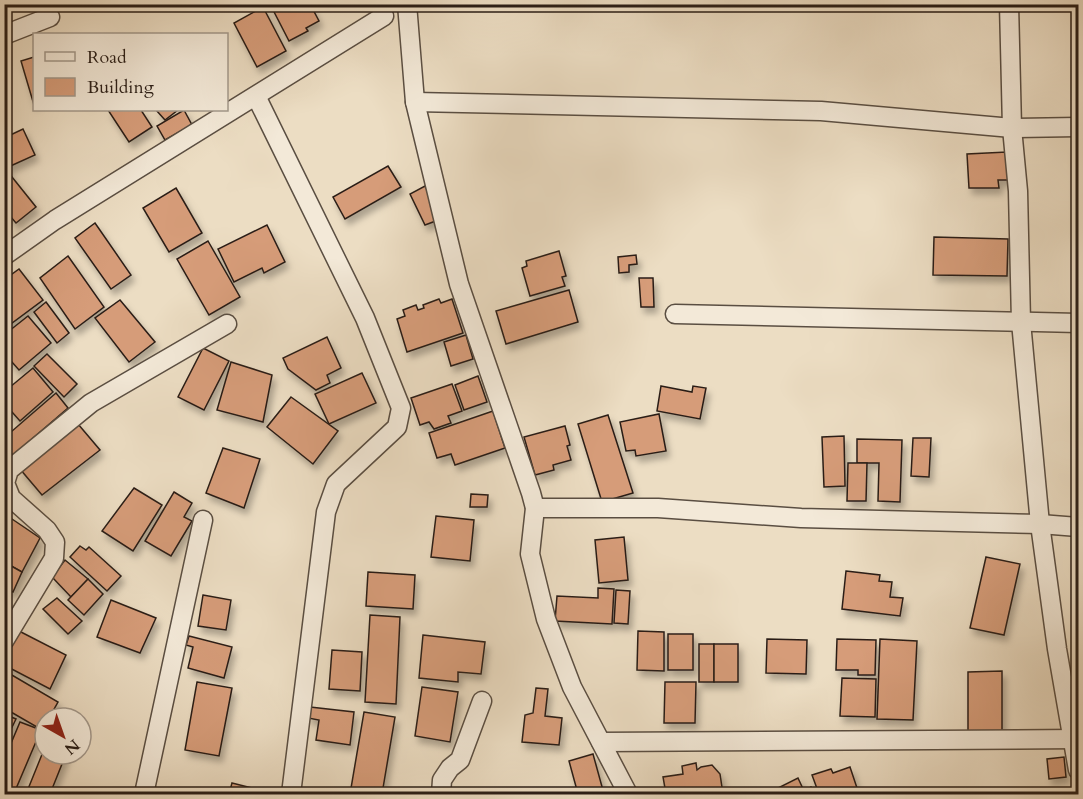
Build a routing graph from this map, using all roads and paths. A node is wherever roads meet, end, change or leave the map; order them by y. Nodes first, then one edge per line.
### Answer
1 (407, 4) edge
2 (1009, 4) edge
3 (384, 16) dead end
4 (50, 17) dead end
5 (4, 35) edge
6 (256, 96) junction
7 (415, 102) junction
8 (1078, 127) edge
9 (1012, 128) junction
10 (4, 256) edge
11 (675, 314) dead end
12 (1022, 322) junction
13 (1078, 323) edge
14 (227, 324) dead end
15 (535, 508) junction
16 (203, 520) dead end
17 (1040, 524) junction
18 (1078, 527) edge
19 (4, 642) edge
20 (482, 701) dead end
21 (1075, 739) edge
22 (602, 742) junction
23 (1078, 770) edge
24 (144, 795) edge
25 (291, 795) edge
26 (441, 795) edge
27 (628, 795) edge

1 - 7 street
2 - 9 street
3 - 6 street
4 - 5 street
6 - 10 street
6 - 25 street
7 - 9 street
7 - 15 street
8 - 9 street
9 - 12 street
11 - 12 street
12 - 13 street
12 - 17 street
14 - 19 street
15 - 17 street
15 - 22 street
16 - 24 street
17 - 18 street
17 - 21 street
20 - 26 street
21 - 22 street
21 - 23 street
22 - 27 street

